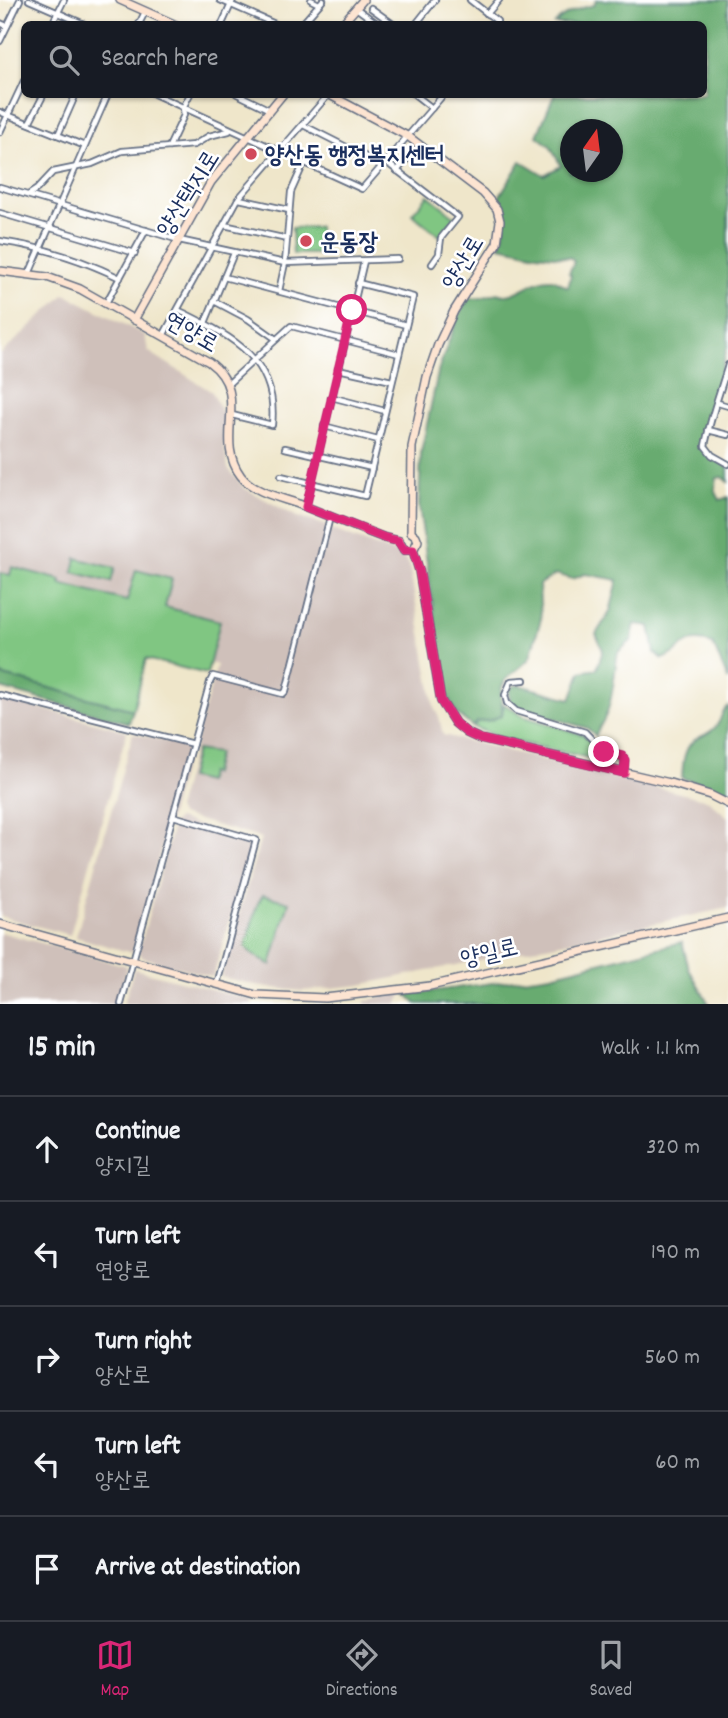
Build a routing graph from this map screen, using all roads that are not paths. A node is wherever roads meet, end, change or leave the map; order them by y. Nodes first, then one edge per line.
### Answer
1 (20, 0) edge
2 (29, 0) edge
3 (64, 0) edge
4 (120, 0) edge
5 (220, 0) edge
6 (311, 0) edge
7 (363, 0) edge
8 (435, 0) edge
9 (470, 0) edge
10 (499, 0) edge
11 (232, 2) edge
12 (321, 2) edge
13 (356, 8) junction
14 (371, 8) dead end
15 (145, 12) junction
16 (58, 13) junction
17 (487, 14) junction
18 (54, 21) edge
19 (77, 21) edge
20 (140, 21) edge
21 (167, 21) edge
22 (223, 21) edge
23 (269, 21) edge
24 (305, 21) edge
25 (345, 21) edge
26 (374, 21) edge
27 (389, 21) edge
28 (418, 21) edge
29 (497, 21) edge
30 (0, 23) edge
31 (7, 26) junction
32 (0, 41) edge
33 (21, 87) edge
34 (42, 98) edge
35 (74, 98) edge
36 (106, 98) edge
37 (162, 98) edge
38 (188, 98) edge
39 (246, 98) edge
40 (280, 98) edge
41 (326, 98) edge
42 (335, 98) edge
43 (419, 98) edge
44 (441, 98) edge
45 (183, 108) junction
46 (432, 108) junction
47 (271, 110) junction
48 (0, 112) edge
49 (8, 115) junction
50 (29, 123) junction
51 (303, 125) junction
52 (230, 131) junction
53 (0, 132) edge
54 (58, 135) junction
55 (247, 137) junction
56 (409, 137) junction
57 (85, 146) junction
58 (169, 147) junction
59 (279, 152) junction
60 (410, 155) dead end
61 (304, 163) junction
62 (384, 164) junction
63 (76, 166) junction
64 (397, 171) junction
65 (0, 187) edge
66 (28, 195) junction
67 (238, 199) junction
68 (59, 204) junction
69 (289, 210) junction
70 (0, 213) edge
71 (225, 225) junction
72 (50, 227) junction
73 (146, 230) junction
74 (287, 239) junction
75 (179, 240) junction
76 (0, 241) edge
77 (41, 247) junction
78 (211, 248) junction
79 (135, 253) junction
80 (234, 253) junction
81 (398, 259) dead end
82 (363, 261) junction
83 (285, 263) junction
84 (432, 264) dead end
85 (0, 271) edge
86 (28, 275) junction
87 (224, 277) junction
88 (120, 278) junction
89 (358, 284) junction
90 (279, 292) junction
91 (214, 301) junction
92 (106, 303) junction
93 (178, 310) junction
94 (352, 310) junction
95 (134, 320) junction
96 (205, 323) junction
97 (406, 325) junction
98 (162, 337) junction
99 (276, 339) junction
100 (345, 339) junction
101 (399, 354) junction
102 (254, 360) junction
103 (728, 365) edge
104 (338, 369) junction
105 (727, 376) edge
106 (392, 382) junction
107 (228, 384) junction
108 (331, 397) junction
109 (718, 403) junction
110 (728, 406) edge
111 (385, 411) junction
112 (232, 415) junction
113 (324, 426) junction
114 (708, 430) junction
115 (728, 435) edge
116 (379, 440) junction
117 (285, 448) dead end
118 (318, 455) junction
119 (728, 464) edge
120 (372, 468) junction
121 (281, 476) dead end
122 (311, 483) junction
123 (306, 507) junction
124 (330, 517) junction
125 (411, 532) junction
126 (398, 541) junction
127 (413, 550) junction
128 (524, 680) dead end
129 (0, 695) edge
130 (193, 744) junction
131 (624, 773) junction
132 (728, 804) edge
133 (173, 816) junction
134 (728, 918) edge
135 (0, 924) edge
136 (133, 960) junction
137 (217, 985) junction
138 (256, 995) junction
139 (361, 995) junction
140 (121, 1004) edge
141 (254, 1004) edge
142 (361, 1004) edge

1 - 31 street
2 - 16 street
3 - 16 street
4 - 15 street
5 - 11 street
6 - 12 street
7 - 13 street
8 - 28 street
9 - 17 street
10 - 17 street
11 - 22 street
11 - 23 street
12 - 24 street
13 - 25 street
13 - 26 street
14 - 27 street
15 - 20 street
15 - 21 street
16 - 18 street
16 - 19 street
17 - 29 street
30 - 31 street
31 - 32 street
33 - 49 street
34 - 50 street
35 - 54 street
36 - 57 street
37 - 45 street
38 - 45 street
39 - 47 street
40 - 47 street, 양산택지로
41 - 51 street
42 - 56 street, 양산로
43 - 46 street
44 - 46 street
45 - 52 street
45 - 58 street
46 - 56 street
47 - 55 street, 양산택지로
48 - 49 street
49 - 50 street
49 - 53 street
50 - 54 street
51 - 59 street
51 - 62 street
52 - 55 street
52 - 58 street
54 - 57 street
55 - 59 street
55 - 75 street, 양산택지로
56 - 62 street
56 - 125 street, 양산로
57 - 63 street
58 - 63 street
59 - 61 street
59 - 67 street
60 - 64 street
61 - 62 street
61 - 69 street
62 - 64 street
63 - 66 street
63 - 68 street
64 - 84 street
65 - 66 street
66 - 68 street
67 - 69 street
67 - 71 street
68 - 72 street
68 - 73 street
69 - 74 street
70 - 72 street
71 - 74 street
71 - 78 street
72 - 77 street
72 - 79 street
73 - 75 street
73 - 79 street
74 - 83 street
75 - 78 street
75 - 95 street, 양산택지로
76 - 77 street
77 - 86 street
77 - 88 street
78 - 80 street
78 - 93 street
79 - 88 street
80 - 83 street
80 - 87 street
81 - 82 street
82 - 83 street
82 - 89 street
83 - 90 street
85 - 86 street, 연양로
86 - 92 street, 연양로
87 - 90 street
87 - 91 street
88 - 92 street
89 - 94 street
89 - 97 street
90 - 94 street
91 - 96 street
91 - 99 street
92 - 95 street, 연양로
93 - 96 street
93 - 98 street
94 - 97 street
94 - 100 street
95 - 98 street, 연양로
96 - 102 street
97 - 101 street
98 - 107 street, 연양로
99 - 100 street
99 - 102 street
100 - 101 street
100 - 104 street
101 - 106 street
102 - 107 street
102 - 112 street
103 - 105 street
104 - 106 street
104 - 108 street
105 - 109 street
106 - 111 street
107 - 112 street, 연양로
108 - 111 street
108 - 113 street
109 - 110 street
109 - 114 street
111 - 116 street
112 - 123 street, 연양로
113 - 116 street
113 - 118 street
114 - 115 street
114 - 119 street
116 - 120 street
117 - 118 street
118 - 120 street
118 - 122 street
120 - 122 street
121 - 122 street
122 - 123 street
123 - 124 street, 연양로
124 - 126 street, 연양로
124 - 130 street
125 - 126 street
125 - 127 street
126 - 127 street
127 - 131 street
128 - 131 street
129 - 130 street
130 - 133 street
131 - 132 street
133 - 136 street
133 - 137 street
134 - 139 street, 양일로
135 - 136 street, 양일로
136 - 137 street, 양일로
136 - 140 street
137 - 138 street, 양일로
138 - 139 street, 양일로
138 - 141 street
139 - 142 street

